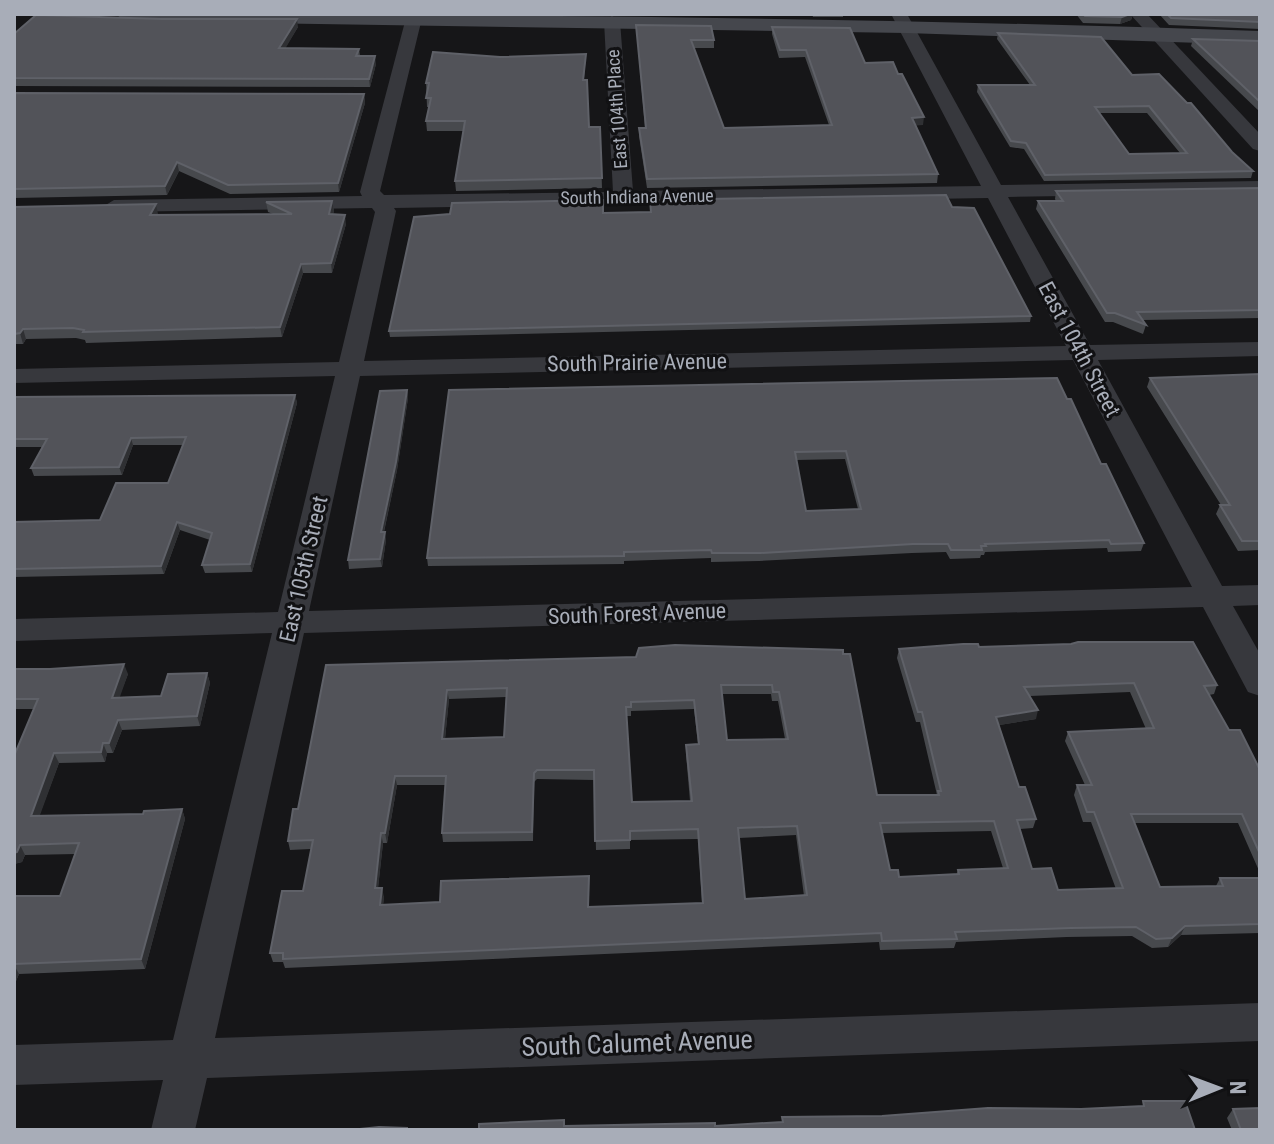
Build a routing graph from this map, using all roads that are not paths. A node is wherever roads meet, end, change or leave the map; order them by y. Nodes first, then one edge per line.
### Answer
1 (126, 14) edge
2 (1138, 14) edge
3 (414, 16) edge
4 (902, 20) edge
5 (612, 21) junction
6 (1157, 34) junction
7 (1260, 38) edge
8 (372, 95) dead end
9 (394, 95) junction
10 (1260, 145) edge
11 (1260, 187) edge
12 (995, 192) junction
13 (623, 197) junction
14 (377, 201) junction
15 (91, 206) edge
16 (1260, 349) edge
17 (1082, 353) junction
18 (349, 369) junction
19 (14, 376) edge
20 (1260, 595) edge
21 (1213, 597) junction
22 (290, 623) junction
23 (14, 630) edge
24 (1260, 684) edge
25 (1260, 1022) edge
26 (190, 1059) junction
27 (14, 1065) edge
28 (173, 1130) edge

1 - 3 main road
2 - 6 street
3 - 5 main road
3 - 9 street, East 105th Street
4 - 5 main road
4 - 6 main road
4 - 12 street, East 104th Street
5 - 13 street, East 104th Place
6 - 7 main road
6 - 10 street
8 - 9 street
9 - 14 street, East 105th Street
11 - 12 street, South Indiana Avenue
12 - 13 street, South Indiana Avenue
12 - 17 street, East 104th Street
13 - 14 street, South Indiana Avenue
14 - 15 street, South Indiana Avenue
14 - 18 street, East 105th Street
16 - 17 street, South Prairie Avenue
17 - 18 street, South Prairie Avenue
17 - 21 street, East 104th Street
18 - 19 street, South Prairie Avenue
18 - 22 street, East 105th Street
20 - 21 street, South Forest Avenue
21 - 22 street, South Forest Avenue
21 - 24 street, East 104th Street
22 - 23 street, South Forest Avenue
22 - 26 street, East 105th Street
25 - 26 street, South Calumet Avenue
26 - 27 street, South Calumet Avenue
26 - 28 street, East 105th Street

